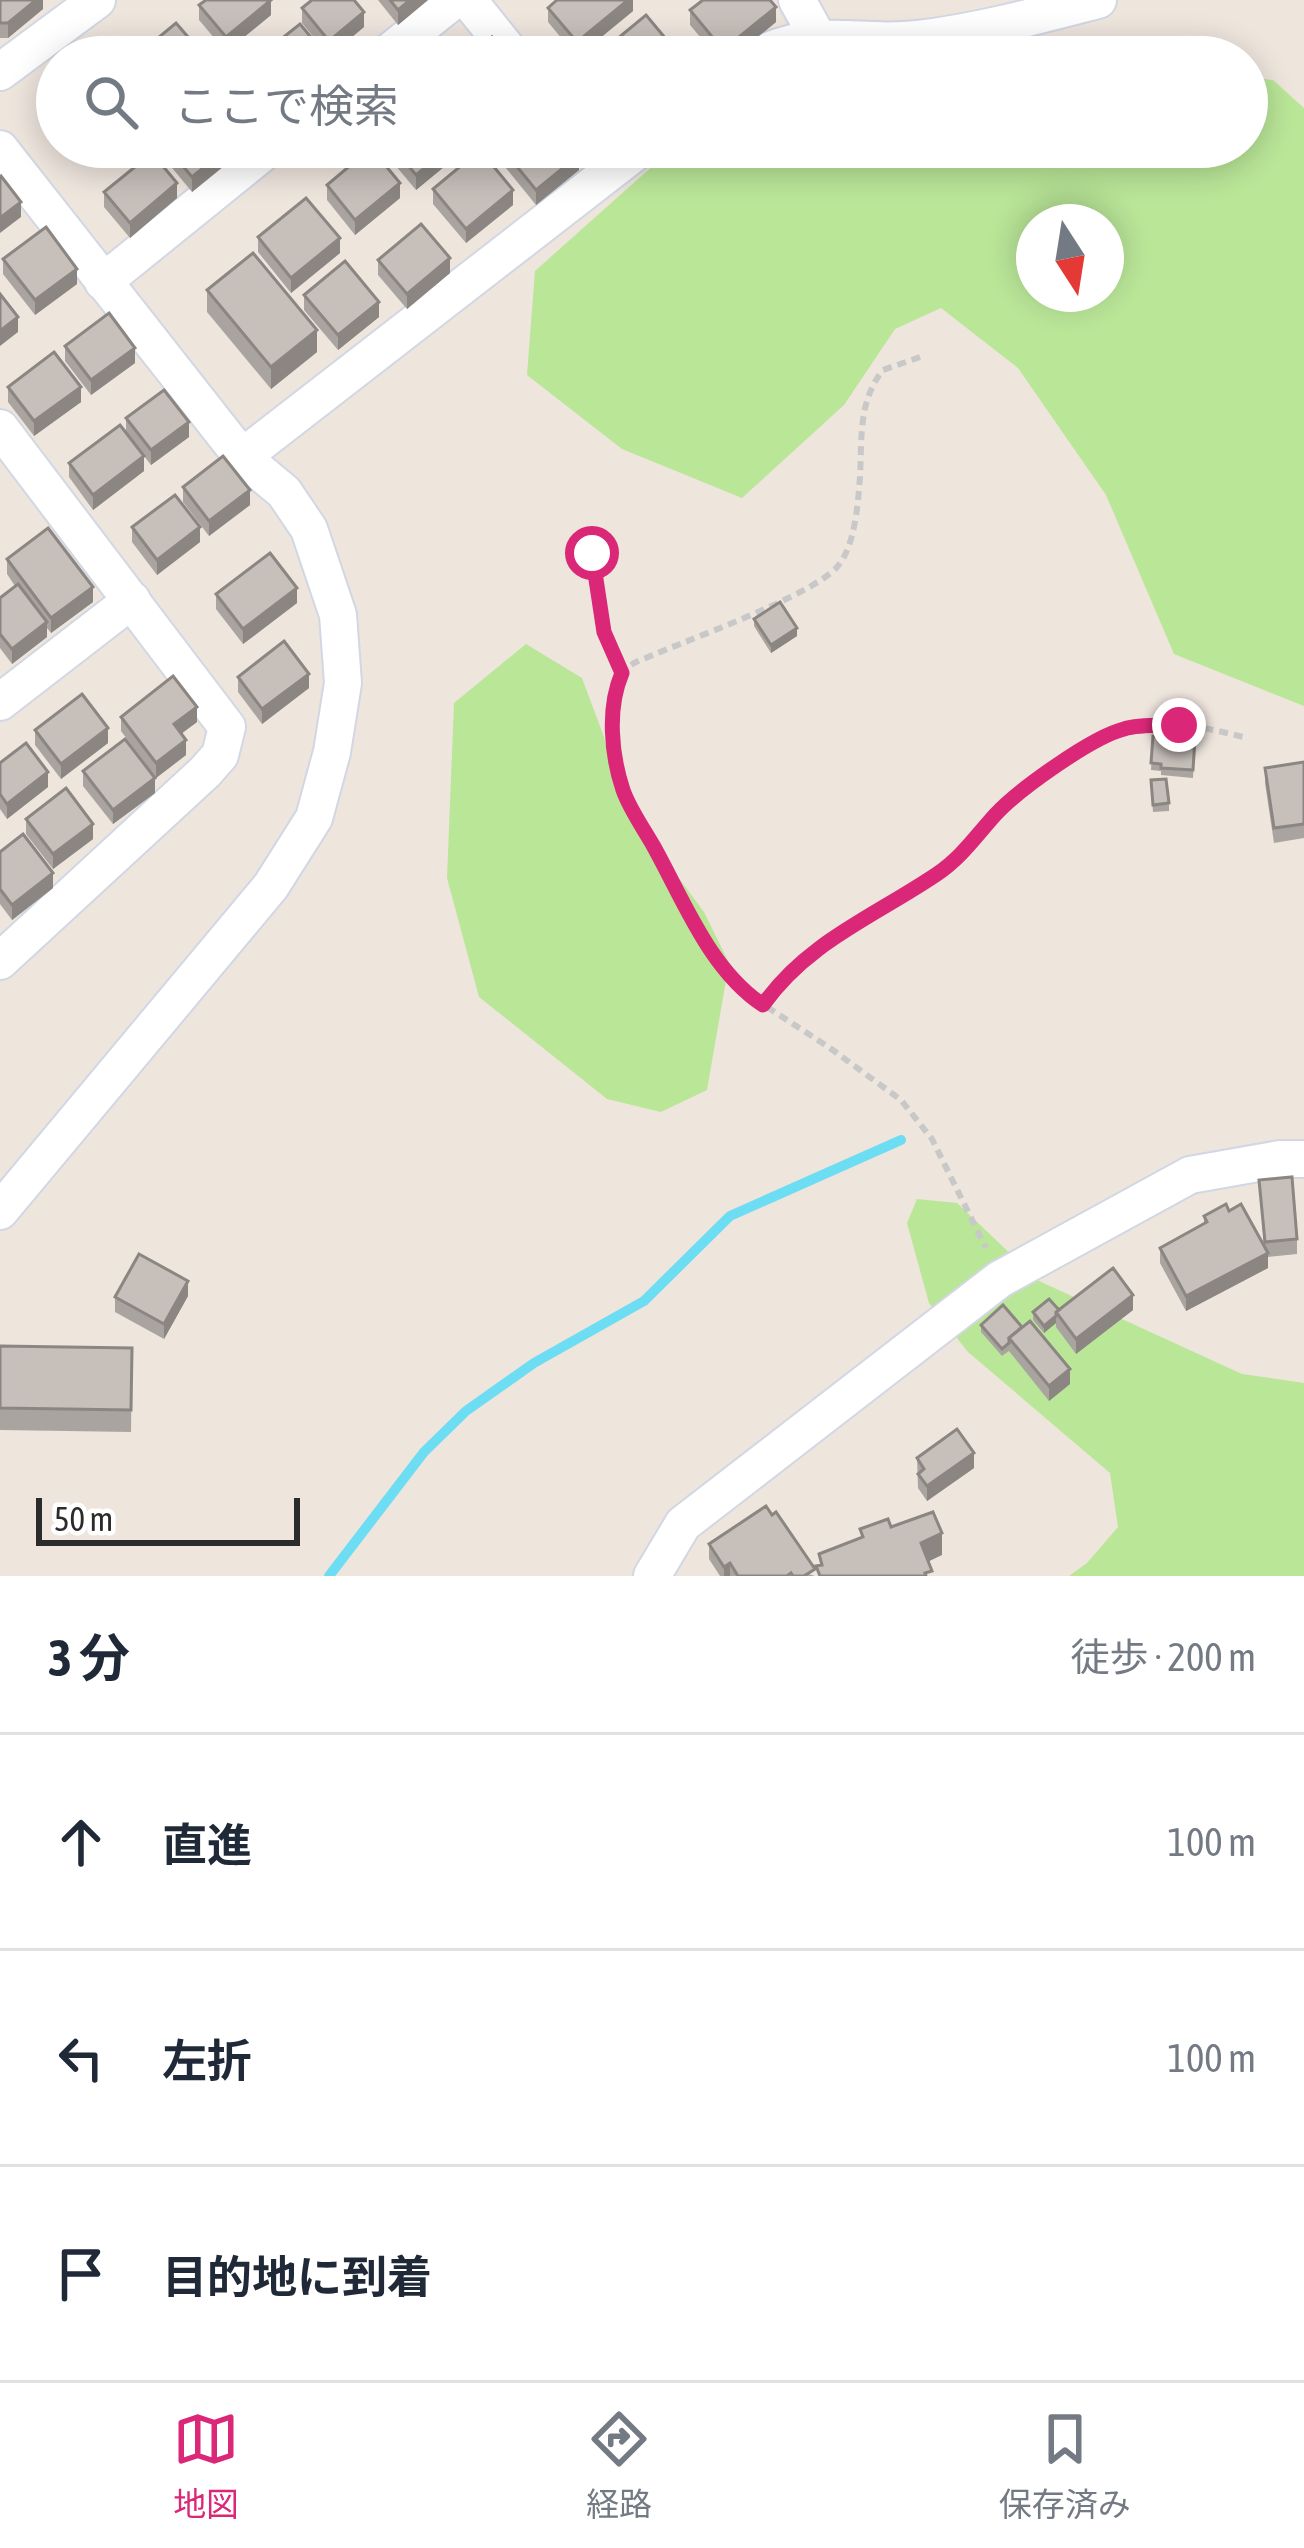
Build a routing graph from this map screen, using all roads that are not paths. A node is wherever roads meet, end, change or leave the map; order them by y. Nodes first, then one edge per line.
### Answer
1 (97, 0) edge
2 (454, 0) edge
3 (468, 0) edge
4 (797, 0) edge
5 (1098, 0) edge
6 (48, 36) edge
7 (409, 36) edge
8 (497, 36) edge
9 (817, 36) edge
10 (929, 36) edge
11 (36, 45) edge
12 (0, 72) edge
13 (0, 148) edge
14 (245, 168) edge
15 (589, 168) edge
16 (103, 282) junction
17 (0, 428) edge
18 (242, 457) junction
19 (132, 600) junction
20 (0, 702) edge
21 (0, 961) edge
22 (1304, 1159) edge
23 (0, 1211) edge
24 (652, 1576) edge

1 - 6 street
2 - 7 street
3 - 8 street
4 - 9 street
5 - 10 street
11 - 12 street
13 - 16 street
14 - 16 street
15 - 18 street
16 - 18 street
17 - 19 street
18 - 23 street
19 - 20 street
19 - 21 street
22 - 24 street

